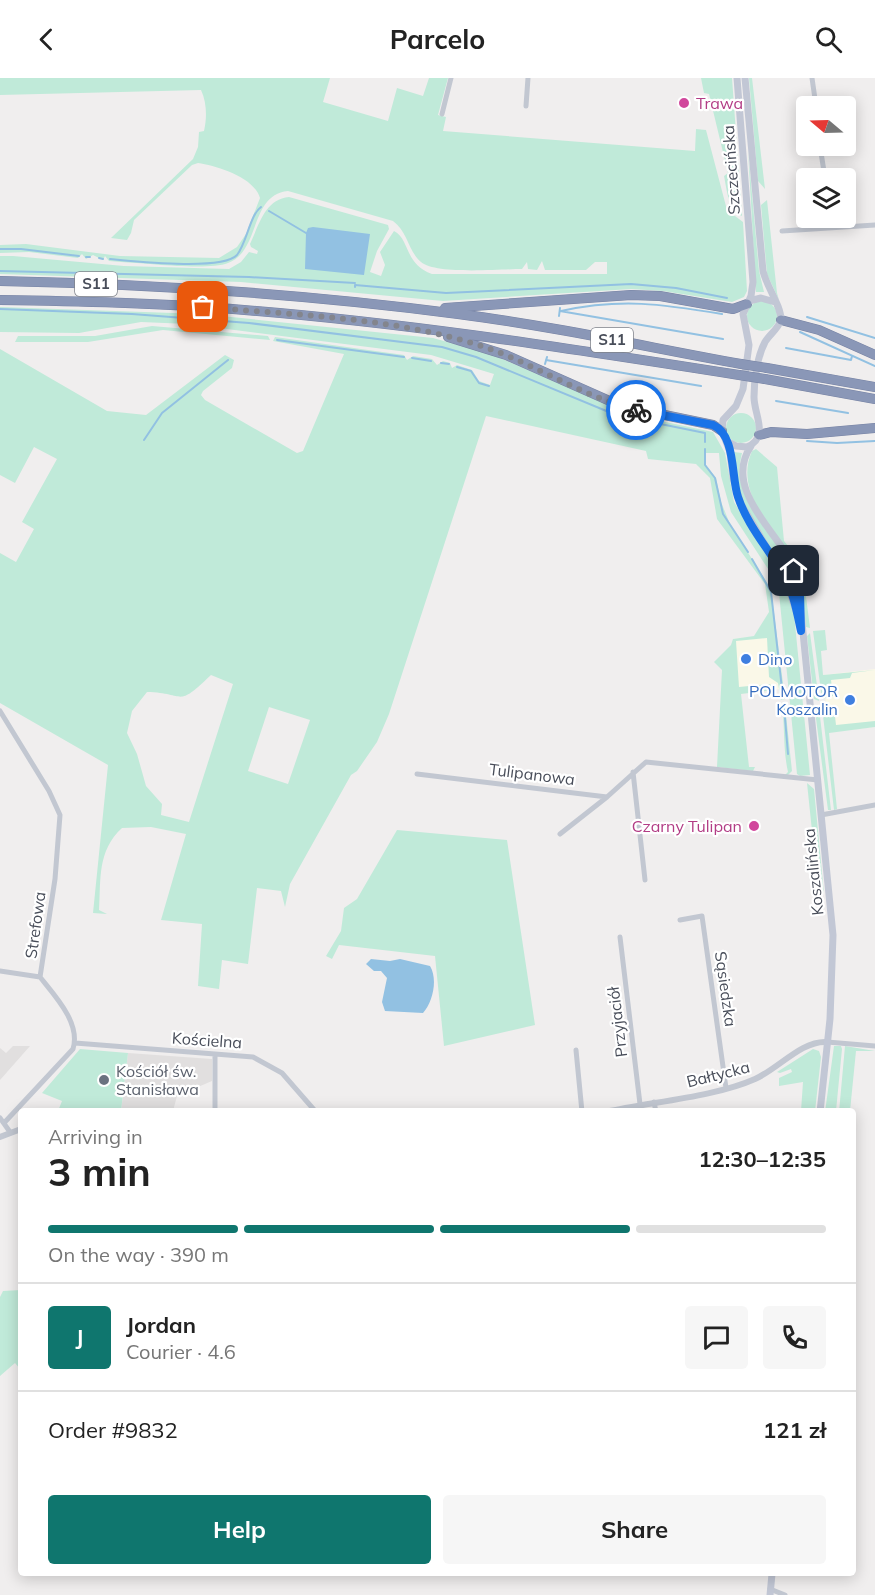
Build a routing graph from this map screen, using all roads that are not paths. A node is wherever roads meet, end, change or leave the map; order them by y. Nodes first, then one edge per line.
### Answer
1 (451, 78) edge
2 (528, 78) edge
3 (737, 78) edge
4 (745, 78) edge
5 (812, 78) edge
6 (815, 96) edge
7 (526, 106) dead end
8 (442, 114) dead end
9 (875, 225) edge
10 (856, 226) edge
11 (830, 228) edge
12 (782, 231) dead end
13 (0, 281) edge
14 (0, 300) edge
15 (775, 302) junction
16 (748, 303) junction
17 (403, 307) junction
18 (782, 320) junction
19 (402, 325) junction
20 (875, 355) edge
21 (875, 387) edge
22 (875, 399) edge
23 (875, 428) edge
24 (759, 435) junction
25 (724, 436) junction
26 (751, 446) junction
27 (801, 631) junction
28 (0, 711) edge
29 (633, 772) junction
30 (417, 774) dead end
31 (818, 780) junction
32 (607, 797) junction
33 (875, 805) edge
34 (821, 815) junction
35 (560, 834) dead end
36 (645, 880) dead end
37 (680, 920) dead end
38 (620, 937) dead end
39 (0, 971) edge
40 (40, 977) junction
41 (827, 1042) junction
42 (75, 1043) junction
43 (875, 1046) edge
44 (576, 1050) dead end
45 (215, 1054) junction
46 (726, 1088) junction
47 (654, 1102) junction
48 (640, 1104) junction
49 (214, 1108) edge
50 (313, 1108) edge
51 (582, 1108) edge
52 (623, 1108) edge
53 (655, 1108) edge
54 (820, 1108) edge
55 (2, 1120) edge
56 (18, 1130) edge
57 (10, 1132) junction
58 (0, 1137) edge
59 (772, 1576) edge
60 (770, 1592) edge
61 (785, 1595) edge

1 - 8 street
2 - 7 street
3 - 16 main road, Szczecińska
4 - 15 main road, Szczecińska
5 - 6 street
9 - 10 street
11 - 12 street
13 - 17 highway, S11
14 - 19 highway, S11
15 - 16 main road
15 - 18 main road, Szczecińska
16 - 17 highway
16 - 25 main road, Szczecińska
17 - 21 highway, S11, bridge
18 - 20 highway
18 - 24 main road
19 - 22 highway, S11, bridge
19 - 25 highway
23 - 24 highway
24 - 26 main road
25 - 26 main road
25 - 27 main road, Koszalińska
26 - 27 main road, Koszalińska
27 - 31 main road, Koszalińska
28 - 40 street, Strefowa
29 - 31 street
29 - 32 street
29 - 36 street
30 - 32 street, Tulipanowa
31 - 34 main road, Koszalińska
32 - 35 street
33 - 34 street
34 - 41 main road, Koszalińska
37 - 46 street, Sąsiedzka
38 - 48 street, Przyjaciół
39 - 40 street
40 - 42 street, Strefowa
41 - 43 street
41 - 46 street, Bałtycka
41 - 54 main road, Koszalińska
42 - 45 street, Kościelna
42 - 55 street
44 - 51 street
45 - 49 street
45 - 50 street, Kościelna
46 - 47 street, Bałtycka
47 - 48 street, Bałtycka
47 - 53 street
48 - 52 street, Bałtycka
55 - 57 street
56 - 57 street
57 - 58 street
59 - 60 main road
60 - 61 street

